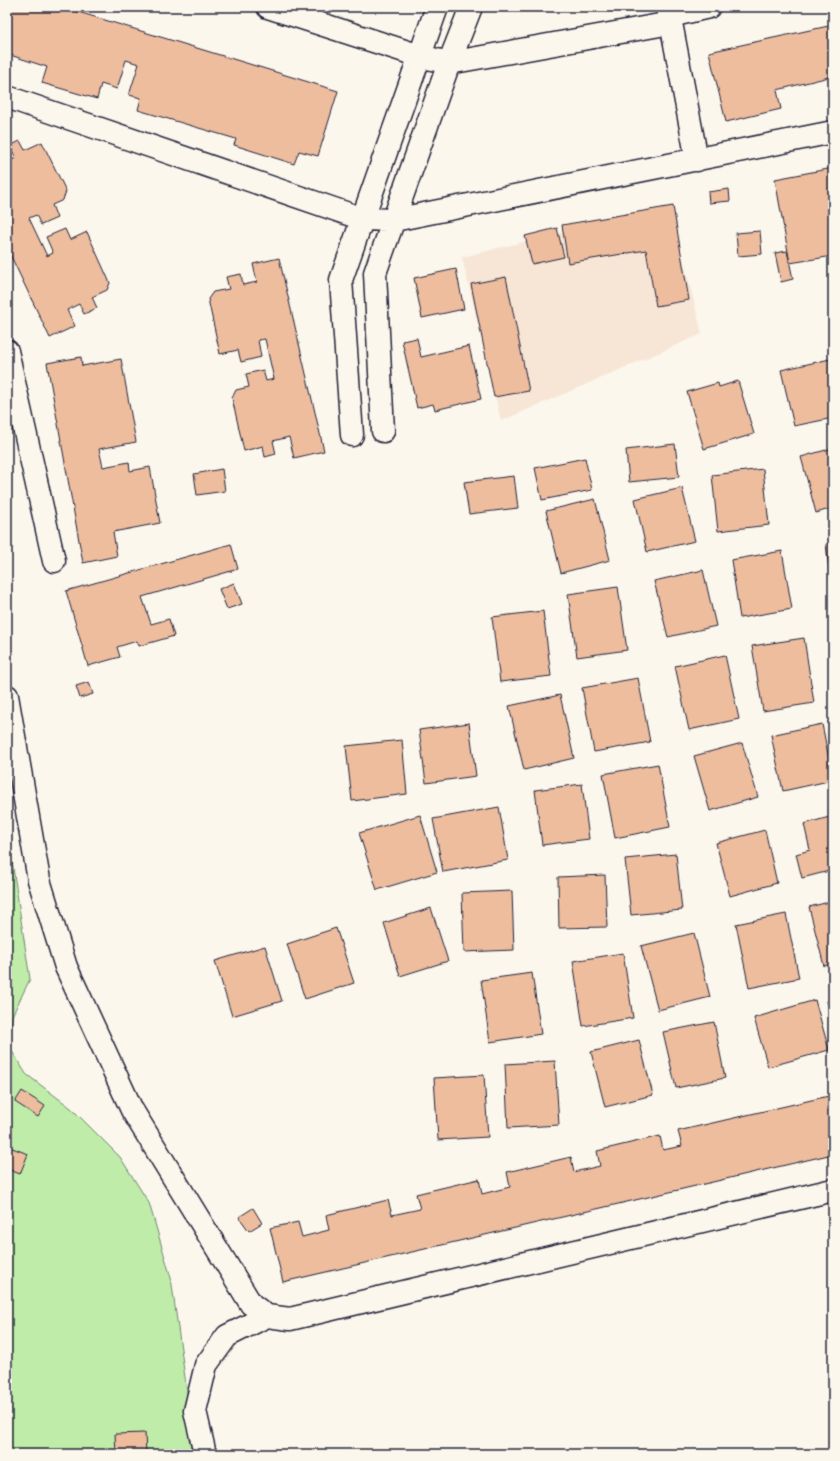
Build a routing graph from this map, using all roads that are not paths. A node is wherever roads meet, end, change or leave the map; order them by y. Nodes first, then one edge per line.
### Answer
1 (268, 7) edge
2 (437, 7) edge
3 (471, 7) edge
4 (709, 7) edge
5 (670, 15) edge
6 (420, 56) junction
7 (449, 63) junction
8 (7, 97) edge
9 (833, 132) edge
10 (697, 160) junction
11 (363, 219) junction
12 (394, 220) junction
13 (7, 352) edge
14 (383, 431) dead end
15 (352, 435) dead end
16 (54, 561) dead end
17 (7, 696) edge
18 (833, 1190) edge
19 (267, 1316) junction
20 (205, 1454) edge

1 - 6 street
2 - 6 street
3 - 7 street
4 - 5 street
5 - 7 street
5 - 10 street
6 - 7 street
6 - 11 street
7 - 12 street
8 - 11 street
9 - 10 street
10 - 12 street
11 - 12 street
11 - 15 street
12 - 14 street
13 - 16 street
17 - 19 street
18 - 19 street
19 - 20 street

